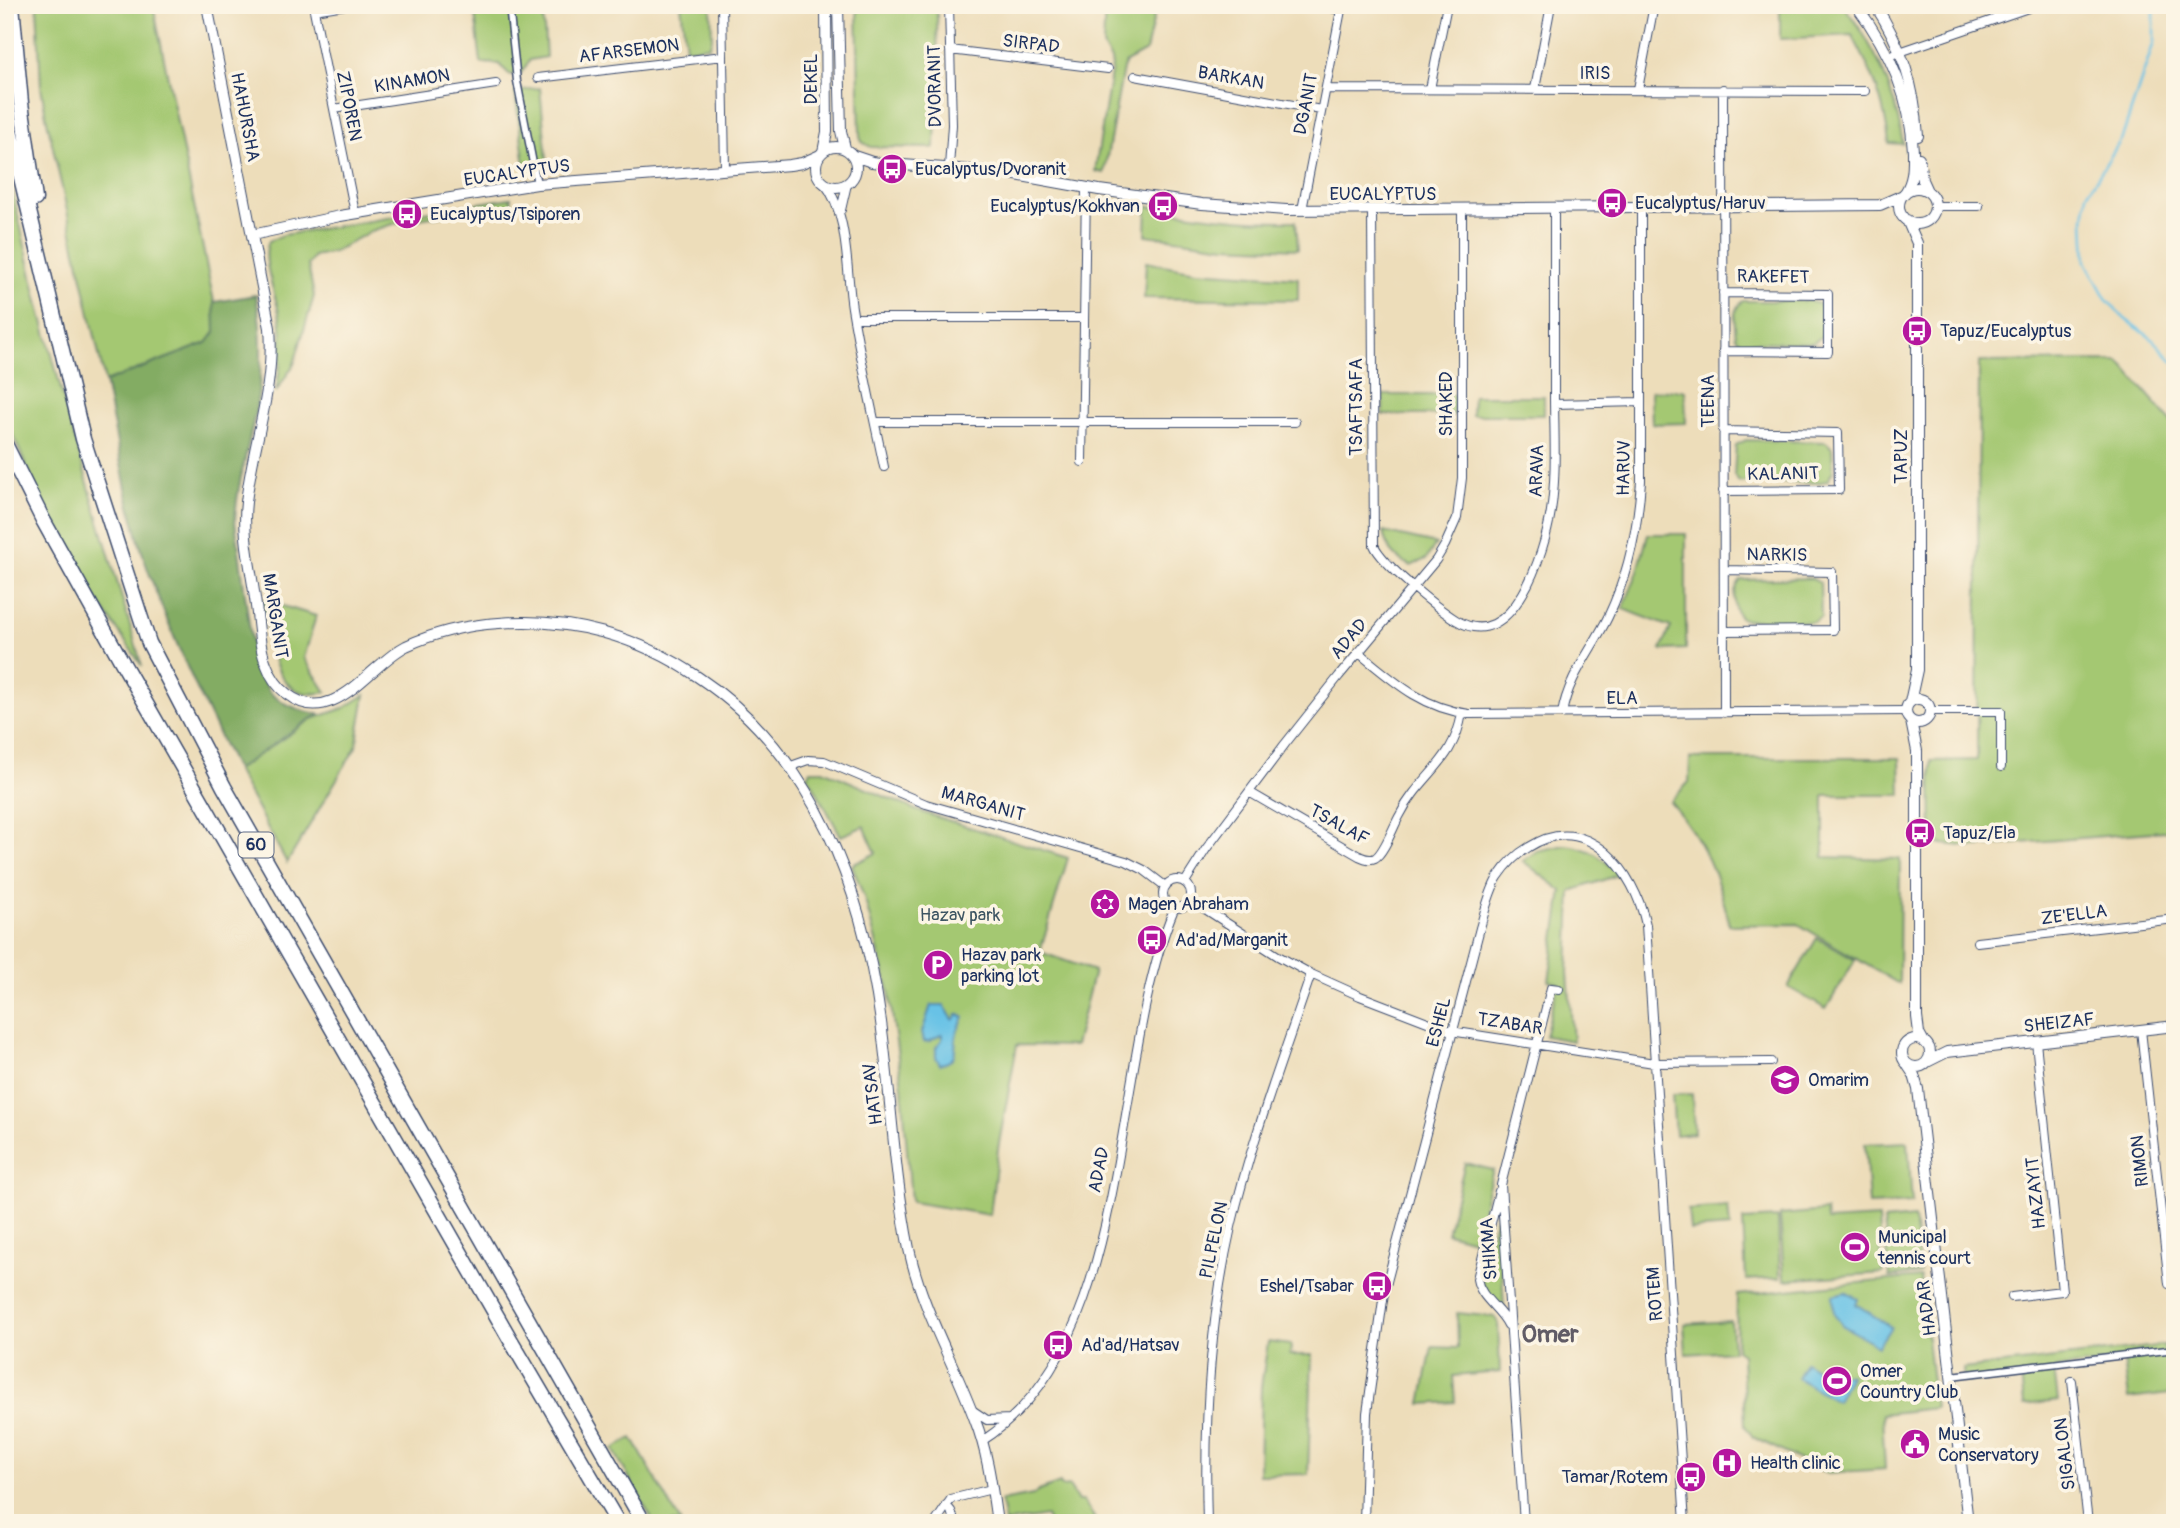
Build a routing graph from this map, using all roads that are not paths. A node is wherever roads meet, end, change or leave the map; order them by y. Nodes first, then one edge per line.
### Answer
1 (12, 5) edge
2 (207, 5) edge
3 (345, 5) edge
4 (509, 5) edge
5 (722, 5) edge
6 (826, 5) edge
7 (838, 5) edge
8 (949, 5) edge
9 (1318, 5) edge
10 (1447, 5) edge
11 (1551, 5) edge
12 (1654, 5) edge
13 (1856, 5) edge
14 (1875, 5) edge
15 (1993, 5) edge
16 (2037, 5) edge
17 (1342, 7) edge
18 (313, 8) edge
19 (1998, 18) junction
20 (950, 50) junction
21 (1901, 51) junction
22 (723, 56) junction
23 (1888, 56) junction
24 (1108, 69) dead end
25 (1135, 76) dead end
26 (538, 78) dead end
27 (496, 84) dead end
28 (1326, 89) junction
29 (1430, 89) junction
30 (1535, 89) junction
31 (1638, 89) junction
32 (1723, 89) junction
33 (1865, 90) dead end
34 (334, 109) junction
35 (5, 110) edge
36 (1321, 110) junction
37 (845, 148) junction
38 (821, 153) junction
39 (854, 156) junction
40 (889, 164) junction
41 (790, 165) junction
42 (949, 167) junction
43 (725, 169) junction
44 (817, 174) junction
45 (855, 175) junction
46 (537, 184) junction
47 (824, 184) junction
48 (847, 184) junction
49 (1086, 187) junction
50 (1927, 191) junction
51 (1904, 194) junction
52 (1880, 205) junction
53 (1723, 206) junction
54 (1935, 206) junction
55 (1979, 206) dead end
56 (1641, 207) junction
57 (1554, 208) junction
58 (1372, 209) junction
59 (1462, 209) junction
60 (1302, 210) junction
61 (355, 213) junction
62 (841, 217) junction
63 (1905, 219) junction
64 (1927, 220) junction
65 (252, 235) junction
66 (1917, 243) junction
67 (1723, 293) junction
68 (854, 318) junction
69 (1084, 318) junction
70 (60, 342) junction
71 (1723, 351) junction
72 (1641, 402) junction
73 (1554, 404) junction
74 (1082, 421) junction
75 (875, 422) junction
76 (1295, 422) dead end
77 (1723, 431) junction
78 (5, 444) edge
79 (1082, 462) dead end
80 (884, 467) dead end
81 (1723, 491) junction
82 (1724, 570) junction
83 (1415, 586) junction
84 (1724, 631) junction
85 (1358, 652) junction
86 (1917, 670) junction
87 (719, 692) joint
88 (1925, 701) junction
89 (1908, 707) junction
90 (1462, 713) junction
91 (1724, 713) junction
92 (1562, 714) junction
93 (1928, 716) junction
94 (1911, 721) junction
95 (1917, 751) junction
96 (791, 766) junction
97 (2001, 767) dead end
98 (1249, 792) junction
99 (1185, 882) junction
100 (1166, 886) junction
101 (1191, 900) junction
102 (1174, 909) junction
103 (2175, 919) edge
104 (1977, 942) dead end
105 (1311, 974) junction
106 (1559, 989) dead end
107 (1917, 1012) junction
108 (2175, 1026) edge
109 (2141, 1030) junction
110 (1453, 1031) junction
111 (1906, 1042) junction
112 (2036, 1042) junction
113 (1925, 1043) junction
114 (1538, 1044) junction
115 (1947, 1052) junction
116 (1771, 1062) dead end
117 (1656, 1063) junction
118 (1926, 1063) junction
119 (1908, 1066) junction
120 (1918, 1089) junction
121 (1501, 1185) junction
122 (2175, 1283) edge
123 (2012, 1297) dead end
124 (1510, 1331) junction
125 (2175, 1349) edge
126 (1951, 1376) junction
127 (2073, 1381) dead end
128 (972, 1410) junction
129 (1013, 1419) junction
130 (982, 1441) junction
131 (992, 1489) junction
132 (946, 1505) junction
133 (618, 1523) edge
134 (644, 1523) edge
135 (935, 1523) edge
136 (955, 1523) edge
137 (997, 1523) edge
138 (1207, 1523) edge
139 (1364, 1523) edge
140 (1524, 1523) edge
141 (1685, 1523) edge
142 (1967, 1523) edge
143 (2088, 1523) edge

1 - 70 highway
2 - 65 street, HAHURSHA
3 - 18 street
4 - 46 street
5 - 22 street
6 - 38 street, DEKEL
7 - 37 street, DEKEL
8 - 20 street, DVORANIT
9 - 17 street
10 - 29 street
11 - 30 street
12 - 31 street
13 - 23 street
14 - 21 street
15 - 19 street
16 - 19 street
17 - 28 street, DGANIT
18 - 34 street, ZIPOREN
19 - 21 street
20 - 24 street, SIRPAD
20 - 42 street, DVORANIT
21 - 23 street
21 - 50 street
22 - 26 street, AFARSEMON
22 - 43 street
23 - 51 street
25 - 36 street, BARKAN
27 - 34 street, KINAMON
28 - 29 street, IRIS
28 - 36 street, DGANIT
29 - 30 street, IRIS
30 - 31 street, IRIS
31 - 32 street, IRIS
32 - 33 street, IRIS
32 - 53 street, TEENA
34 - 61 street, ZIPOREN
35 - 70 highway, 60
36 - 60 street, DGANIT
37 - 38 street
37 - 39 street
38 - 41 street, EUCALYPTUS
38 - 44 street
39 - 40 street, EUCALYPTUS
39 - 45 street
40 - 42 street, EUCALYPTUS
40 - 45 street, EUCALYPTUS
41 - 43 street, EUCALYPTUS
41 - 44 street, EUCALYPTUS
42 - 49 street, EUCALYPTUS
43 - 46 street, EUCALYPTUS
44 - 47 street
45 - 48 street
46 - 61 street, EUCALYPTUS
47 - 48 street
47 - 62 street
48 - 62 street
49 - 60 street, EUCALYPTUS
49 - 69 street
50 - 51 street
50 - 54 street
51 - 52 street, EUCALYPTUS
51 - 63 street
52 - 53 street, EUCALYPTUS
52 - 63 street, EUCALYPTUS
53 - 56 street, EUCALYPTUS
53 - 67 street, TEENA
54 - 55 street
54 - 64 street
56 - 57 street, EUCALYPTUS
56 - 72 street, HARUV
57 - 59 street, EUCALYPTUS
57 - 73 street, ARAVA
58 - 59 street, EUCALYPTUS
58 - 60 street, EUCALYPTUS
58 - 83 street, TSAFTSAFA
59 - 83 street, SHAKED
61 - 65 street, EUCALYPTUS
62 - 68 street
63 - 64 street
63 - 66 street, TAPUZ
64 - 66 street, TAPUZ
65 - 87 street, MARGANIT
66 - 86 street, TAPUZ
67 - 71 street, TEENA
67 - 71 street, RAKEFET
68 - 69 street
68 - 75 street
69 - 74 street
70 - 134 highway, 60
71 - 77 street, TEENA
72 - 73 street
72 - 92 street, HARUV
73 - 83 street, ARAVA
74 - 75 street
74 - 76 street
74 - 79 street
75 - 80 street
77 - 81 street, TEENA
77 - 81 street, KALANIT
78 - 133 highway, 60
81 - 82 street, TEENA
82 - 84 street, TEENA
82 - 84 street, NARKIS
83 - 85 street, ADAD
84 - 91 street, TEENA
85 - 90 street, ELA
85 - 98 street, ADAD
86 - 88 street, TAPUZ
86 - 89 street, TAPUZ
87 - 96 street, HATSAV
88 - 89 street
88 - 93 street
89 - 91 street, ELA
89 - 94 street
90 - 92 street, ELA
90 - 98 street, TSALAF
91 - 92 street, ELA
93 - 94 street
93 - 95 street
93 - 97 street
94 - 95 street
95 - 107 street
96 - 100 street, MARGANIT
96 - 128 street, HATSAV
98 - 99 street, ADAD
99 - 100 street
99 - 101 street
100 - 102 street
101 - 102 street
101 - 105 street, TZABAR
102 - 129 street, ADAD
103 - 104 street, ZE'ELLA
105 - 110 street, TZABAR
105 - 138 street, PILPELON
106 - 114 street, SHIKMA
107 - 111 street
107 - 113 street
108 - 109 street, SHEIZAF
109 - 112 street, SHEIZAF
109 - 122 street, RIMON
110 - 114 street, TZABAR
110 - 117 street, ESHEL
110 - 139 street, ESHEL
111 - 113 street
111 - 119 street
112 - 115 street, SHEIZAF
112 - 123 street, HAZAYIT
113 - 115 street, SHEIZAF
113 - 118 street
114 - 117 street, TZABAR
114 - 121 street, SHIKMA
115 - 118 street, SHEIZAF
116 - 117 street, TZABAR
117 - 141 street, ROTEM
118 - 119 street
118 - 120 street, HADAR
119 - 120 street, HADAR
120 - 126 street, HADAR
121 - 124 street, SHIKMA
121 - 124 street
124 - 140 street, SHIKMA
125 - 126 street
126 - 142 street, HADAR
127 - 143 street, SIGALON
128 - 129 street
128 - 130 street, HATSAV
129 - 130 street, ADAD
130 - 131 street, HATSAV
131 - 132 street
131 - 137 street, HATSAV
132 - 135 street
132 - 136 street

